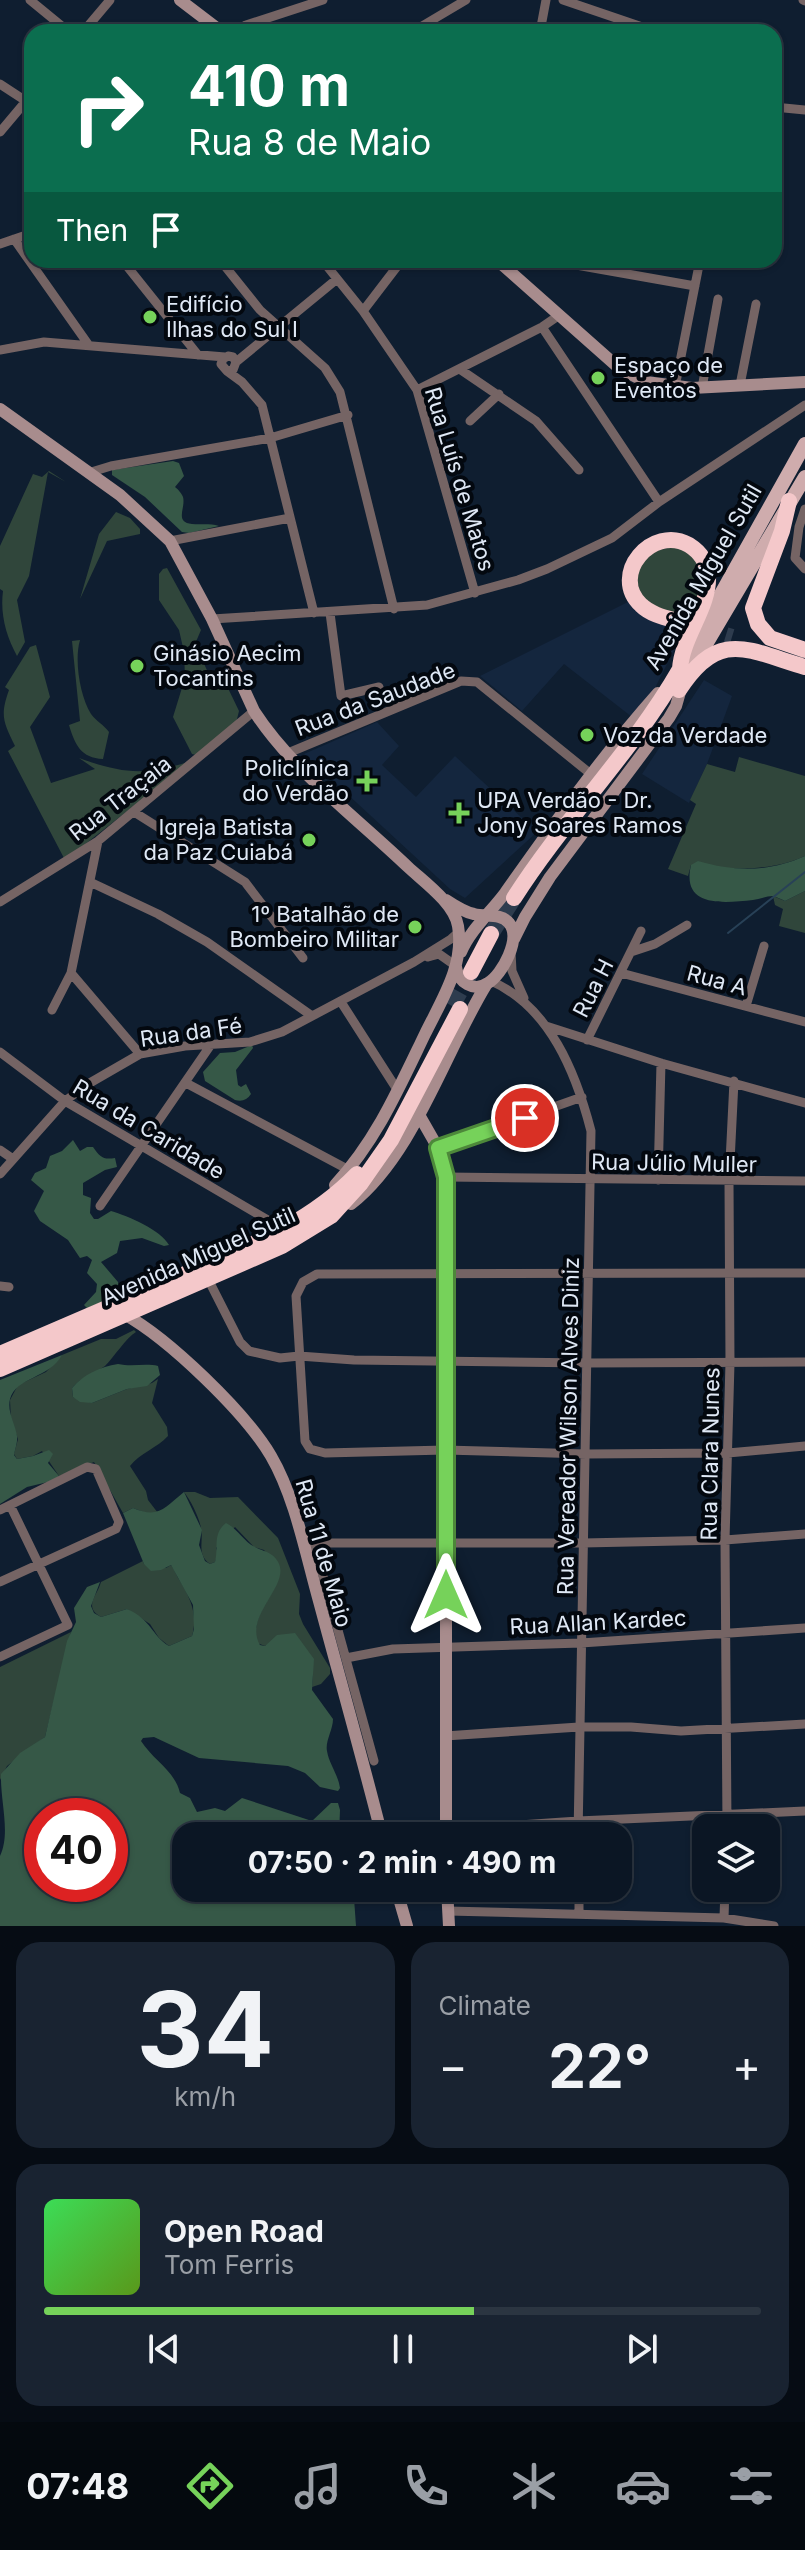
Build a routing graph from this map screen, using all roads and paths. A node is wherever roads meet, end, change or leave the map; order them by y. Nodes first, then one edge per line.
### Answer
1 (30, 0) edge
2 (110, 0) edge
3 (180, 0) edge
4 (323, 0) edge
5 (466, 0) edge
6 (546, 0) edge
7 (563, 0) edge
8 (617, 19) junction
9 (59, 24) edge
10 (90, 24) edge
11 (212, 24) edge
12 (249, 24) edge
13 (426, 24) edge
14 (542, 24) edge
15 (617, 24) edge
16 (632, 24) edge
17 (0, 84) edge
18 (24, 97) edge
19 (24, 106) edge
20 (782, 108) edge
21 (805, 110) edge
22 (0, 132) edge
23 (5, 240) edge
24 (24, 264) edge
25 (27, 268) edge
26 (128, 268) edge
27 (226, 268) edge
28 (328, 268) edge
29 (396, 268) edge
30 (514, 268) edge
31 (593, 268) edge
32 (698, 268) edge
33 (337, 279) junction
34 (695, 286) junction
35 (718, 299) dead end
36 (756, 304) dead end
37 (363, 311) junction
38 (558, 316) junction
39 (280, 327) junction
40 (542, 327) junction
41 (185, 341) junction
42 (88, 344) junction
43 (0, 350) edge
44 (186, 354) junction
45 (200, 355) junction
46 (229, 364) junction
47 (461, 370) junction
48 (805, 382) edge
49 (740, 385) junction
50 (675, 387) junction
51 (702, 388) junction
52 (417, 390) junction
53 (499, 394) junction
54 (805, 405) edge
55 (0, 409) edge
56 (348, 415) junction
57 (470, 421) dead end
58 (270, 438) junction
59 (805, 444) edge
60 (579, 470) dead end
61 (88, 473) junction
62 (800, 492) edge
63 (659, 502) junction
64 (805, 509) edge
65 (290, 518) junction
66 (170, 541) junction
67 (805, 569) edge
68 (475, 593) junction
69 (394, 609) junction
70 (314, 613) junction
71 (330, 613) junction
72 (212, 619) junction
73 (681, 622) dead end
74 (732, 637) tunnel mouth
75 (805, 650) edge
76 (805, 659) edge
77 (805, 667) edge
78 (681, 678) junction
79 (379, 687) dead end
80 (254, 711) junction
81 (288, 753) junction
82 (592, 775) junction
83 (134, 812) junction
84 (98, 841) junction
85 (90, 882) junction
86 (437, 895) junction
87 (512, 899) junction
88 (0, 902) edge
89 (463, 910) junction
90 (487, 916) junction
91 (687, 925) dead end
92 (641, 931) dead end
93 (459, 932) junction
94 (504, 940) junction
95 (764, 946) dead end
96 (631, 952) junction
97 (303, 958) dead end
98 (414, 962) junction
99 (71, 973) junction
100 (473, 973) junction
101 (621, 973) junction
102 (341, 1002) junction
103 (746, 1006) junction
104 (456, 1008) tunnel mouth
105 (52, 1010) dead end
106 (532, 1011) junction
107 (312, 1016) junction
108 (805, 1022) edge
109 (546, 1026) junction
110 (587, 1040) junction
111 (210, 1046) junction
112 (0, 1052) edge
113 (140, 1054) junction
114 (10, 1060) junction
115 (661, 1063) junction
116 (0, 1065) edge
117 (734, 1081) junction
118 (186, 1083) junction
119 (398, 1091) junction
120 (582, 1097) junction
121 (65, 1101) junction
122 (805, 1103) edge
123 (419, 1121) junction
124 (143, 1148) junction
125 (438, 1148) junction
126 (0, 1150) edge
127 (13, 1159) junction
128 (349, 1170) junction
129 (0, 1174) edge
130 (446, 1177) junction
131 (590, 1180) junction
132 (658, 1180) junction
133 (805, 1181) edge
134 (729, 1182) junction
135 (100, 1206) dead end
136 (331, 1206) junction
137 (283, 1229) junction
138 (589, 1272) junction
139 (728, 1272) junction
140 (805, 1273) edge
141 (446, 1275) junction
142 (207, 1277) junction
143 (131, 1310) junction
144 (0, 1354) edge
145 (299, 1356) junction
146 (445, 1360) junction
147 (805, 1362) edge
148 (587, 1363) junction
149 (730, 1363) junction
150 (0, 1369) edge
151 (805, 1446) edge
152 (445, 1450) junction
153 (728, 1453) junction
154 (586, 1454) junction
155 (10, 1505) junction
156 (0, 1510) edge
157 (805, 1534) edge
158 (725, 1540) junction
159 (308, 1543) junction
160 (446, 1543) junction
161 (583, 1543) junction
162 (37, 1565) junction
163 (0, 1582) edge
164 (805, 1628) edge
165 (726, 1632) junction
166 (581, 1643) junction
167 (446, 1647) junction
168 (0, 1657) edge
169 (346, 1658) junction
170 (805, 1724) edge
171 (579, 1727) junction
172 (726, 1729) junction
173 (445, 1736) junction
174 (374, 1761) dead end
175 (805, 1811) edge
176 (727, 1814) edge
177 (758, 1814) edge
178 (692, 1817) edge
179 (578, 1821) junction
180 (378, 1822) edge
181 (446, 1822) edge
182 (567, 1822) edge
183 (400, 1902) edge
184 (448, 1902) edge
185 (579, 1902) edge
186 (725, 1902) edge
187 (448, 1911) junction
188 (579, 1914) junction
189 (724, 1918) junction
190 (407, 1926) edge
191 (449, 1926) edge
192 (774, 1926) edge

1 - 9 street
2 - 10 street
3 - 11 street
4 - 12 street
5 - 13 street
6 - 14 street
7 - 8 street
8 - 15 street
8 - 16 street
17 - 18 street
19 - 22 street
20 - 21 street
23 - 24 street
25 - 42 street
26 - 41 street
27 - 39 street
28 - 33 street, Rua Luís de Matos
29 - 37 street
30 - 38 street
31 - 34 street
32 - 34 street
33 - 37 street, Rua Luís de Matos
33 - 39 street
34 - 50 street
35 - 51 street
36 - 49 street
37 - 52 street, Rua Luís de Matos
38 - 40 street
38 - 50 street
39 - 46 street
39 - 56 street
40 - 47 street
40 - 63 street
41 - 44 street
41 - 45 street
42 - 43 street
42 - 44 street
44 - 45 street
45 - 46 street
46 - 58 street
47 - 52 street
47 - 53 street
48 - 49 street
49 - 51 street
50 - 51 street
52 - 68 street, Rua Luís de Matos
53 - 57 street
53 - 60 street
54 - 63 street
55 - 61 street
56 - 58 street
56 - 69 street
58 - 61 street
58 - 65 street
59 - 78 main road, Avenida Miguel Sutil
61 - 66 street
62 - 75 highway
62 - 78 main road, Avenida Miguel Sutil
63 - 68 street
64 - 67 street
65 - 66 street
65 - 70 street
66 - 72 street
68 - 69 street
69 - 71 street
70 - 71 street
70 - 72 street
71 - 79 street
72 - 80 street
73 - 78 highway
74 - 76 highway
77 - 78 highway
78 - 82 street, Avenida Miguel Sutil
78 - 87 highway
78 - 94 street, Avenida Miguel Sutil
80 - 81 street
80 - 83 street, Rua Traçaia
81 - 82 street, Rua da Saudade
81 - 86 street
82 - 87 street, Avenida Miguel Sutil
83 - 84 street, Rua Traçaia
83 - 97 street
84 - 85 street
84 - 88 street, Rua Traçaia
85 - 99 street
85 - 107 street
86 - 89 street
86 - 93 street
87 - 89 street
87 - 90 street, Avenida Miguel Sutil
89 - 90 street
90 - 94 street
90 - 100 street, Avenida Miguel Sutil
91 - 96 street, Rua H
92 - 96 street, Rua H
93 - 98 street, Rua da Fé
93 - 100 street
94 - 100 highway
94 - 100 street, Avenida Miguel Sutil
94 - 106 street
95 - 103 street
96 - 101 street, Rua H
98 - 100 street, Rua da Fé
98 - 102 street, Rua da Fé
99 - 105 street
99 - 113 street
100 - 106 street
100 - 119 street, Avenida Miguel Sutil
100 - 123 street, Avenida Miguel Sutil
101 - 103 street, Rua A
101 - 110 street, Rua H
102 - 107 street, Rua da Fé
102 - 119 street
103 - 108 street, Rua A
104 - 136 highway
106 - 109 street, Rua Vereador Wilson Alves Diniz
107 - 111 street, Rua da Fé
109 - 110 street
109 - 120 street, Rua Vereador Wilson Alves Diniz
110 - 115 street
111 - 113 street, Rua da Fé
111 - 118 street
112 - 114 street, Rua da Caridade
113 - 121 street, Rua da Fé
114 - 116 street
114 - 121 street, Rua da Caridade
115 - 117 street
115 - 132 street
117 - 122 street
117 - 134 street, Rua Clara Nunes
118 - 124 street
118 - 128 street
119 - 128 street, Avenida Miguel Sutil
120 - 125 street
120 - 131 street, Rua Vereador Wilson Alves Diniz
121 - 124 street, Rua da Caridade
121 - 127 street, Rua da Fé
123 - 125 street
123 - 136 street, Avenida Miguel Sutil
124 - 135 street
124 - 137 street, Rua da Caridade
125 - 130 street
126 - 127 street
127 - 129 street, Rua da Fé
128 - 136 street, Avenida Miguel Sutil
130 - 131 street, Rua Júlio Muller
130 - 141 street
131 - 132 street, Rua Júlio Muller
131 - 138 street, Rua Vereador Wilson Alves Diniz
132 - 134 street, Rua Júlio Muller
133 - 134 street, Rua Júlio Muller
134 - 139 street, Rua Clara Nunes
136 - 137 highway, Avenida Miguel Sutil
136 - 142 highway, Avenida Miguel Sutil
137 - 144 highway, Avenida Miguel Sutil
138 - 139 street
138 - 141 street
138 - 148 street, Rua Vereador Wilson Alves Diniz
139 - 140 street
139 - 149 street, Rua Clara Nunes
141 - 145 street
141 - 146 street
142 - 143 highway, Avenida Miguel Sutil
142 - 145 street
143 - 150 highway, Avenida Miguel Sutil
143 - 159 street, Rua 11 de Maio
145 - 146 street
145 - 152 street
146 - 148 street
146 - 152 street
147 - 149 street
148 - 149 street
148 - 154 street, Rua Vereador Wilson Alves Diniz
149 - 153 street, Rua Clara Nunes
151 - 153 street
152 - 154 street
152 - 160 street
153 - 154 street
153 - 158 street, Rua Clara Nunes
154 - 161 street, Rua Vereador Wilson Alves Diniz
155 - 156 street
155 - 162 street
155 - 162 street
157 - 158 street
158 - 161 street
158 - 165 street, Rua Clara Nunes
159 - 160 street
159 - 169 street, Rua 11 de Maio
159 - 180 street, Rua 11 de Maio
160 - 161 street
160 - 167 street
161 - 166 street, Rua Vereador Wilson Alves Diniz
162 - 163 street
162 - 168 street
164 - 165 street, Rua Allan Kardec
165 - 166 street, Rua Allan Kardec
165 - 172 street, Rua Clara Nunes
166 - 167 street, Rua Allan Kardec
166 - 171 street, Rua Vereador Wilson Alves Diniz
167 - 169 street, Rua Allan Kardec
167 - 173 street
169 - 174 street, Rua 11 de Maio
170 - 172 street
171 - 172 street
171 - 173 street
171 - 179 street, Rua Vereador Wilson Alves Diniz
172 - 176 street, Rua Clara Nunes
173 - 181 street
175 - 177 street
178 - 179 street
179 - 182 street
183 - 190 street
184 - 187 street
185 - 188 street
186 - 189 street
187 - 188 street
187 - 191 street
188 - 189 street
189 - 192 street

